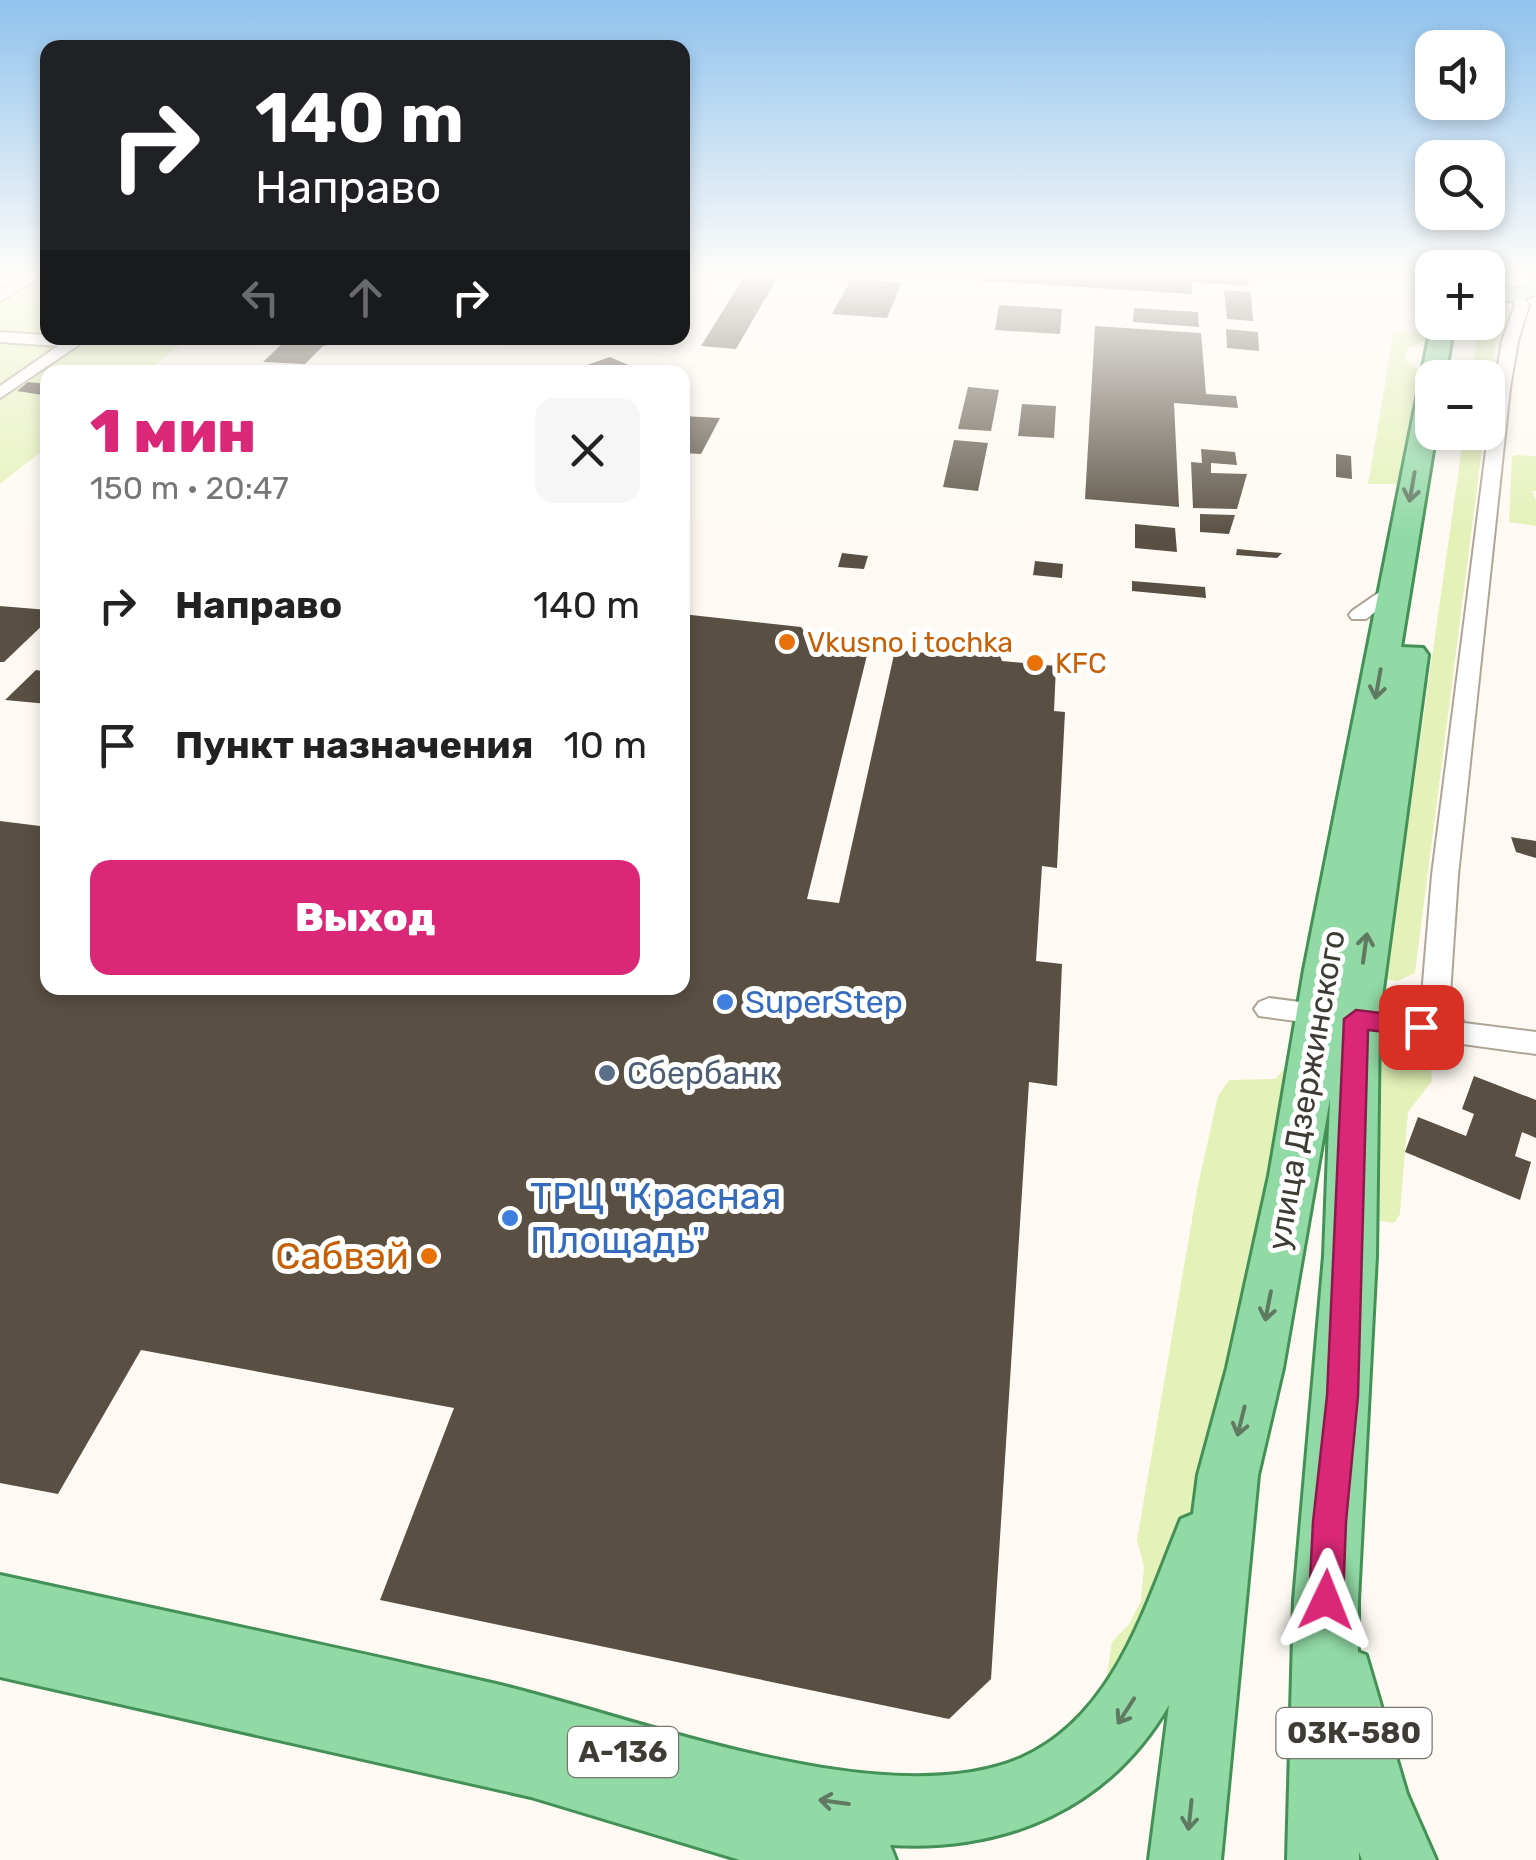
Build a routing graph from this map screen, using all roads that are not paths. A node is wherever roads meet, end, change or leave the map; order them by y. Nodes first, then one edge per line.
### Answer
1 (1436, 362) edge
2 (1506, 362) edge
3 (40, 365) edge
4 (0, 393) edge
5 (1442, 450) edge
6 (1394, 588) junction
7 (1360, 615) dead end
8 (1315, 1014) junction
9 (1453, 1032) junction
10 (1536, 1042) edge
11 (1228, 1474) junction
12 (1326, 1600) junction
13 (0, 1607) edge
14 (0, 1644) edge
15 (860, 1860) edge
16 (1184, 1860) edge
17 (1323, 1860) edge
18 (1400, 1860) edge

1 -> 6 main road, улица Дзержинского
2 - 9 street
3 - 4 street
8 -> 5 main road, улица Дзержинского
6 - 7 street
6 -> 8 main road, улица Дзержинского
8 - 9 street
8 -> 11 main road, улица Дзержинского
8 - 12 main road, улица Дзержинского / 03К-580
9 - 10 street
11 -> 13 main road, А-136
11 -> 16 main road, улица Дзержинского
12 - 17 main road, улица Дзержинского / 03К-580
12 - 18 main road, 03К-580
14 - 15 main road, А-136

